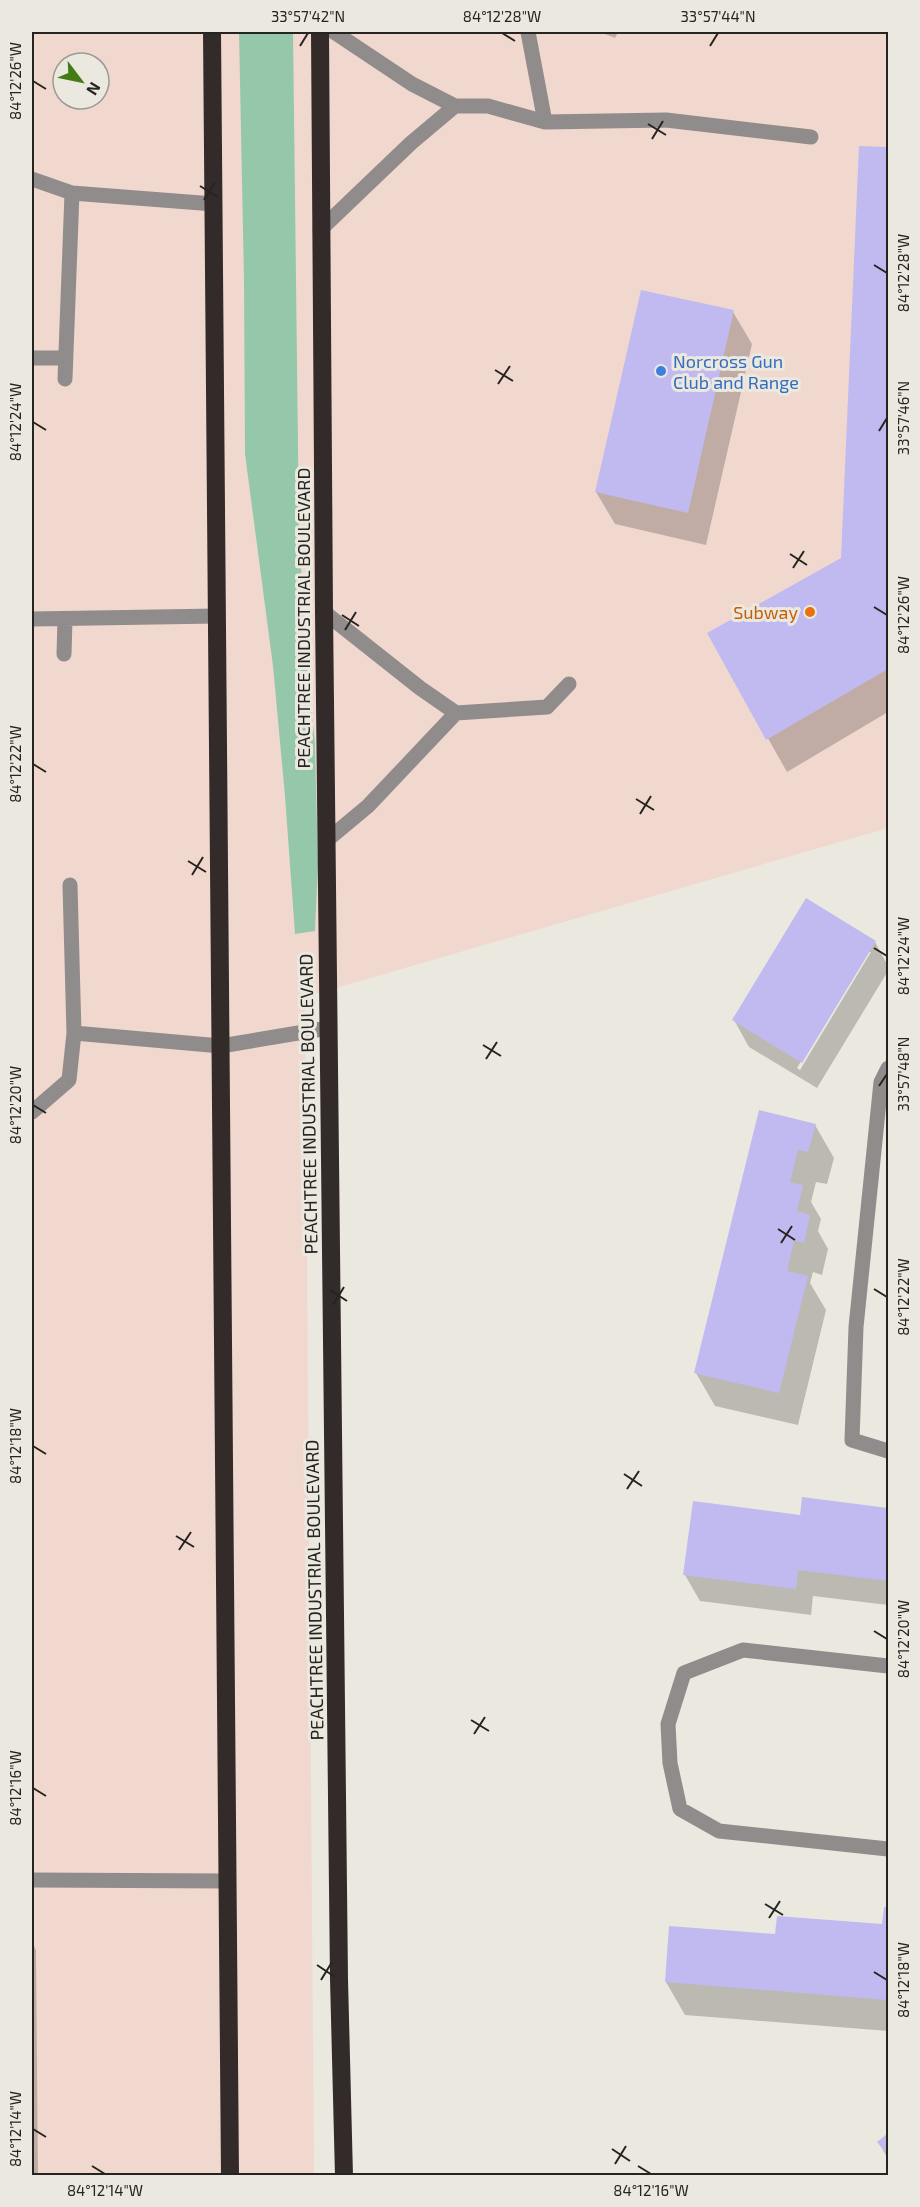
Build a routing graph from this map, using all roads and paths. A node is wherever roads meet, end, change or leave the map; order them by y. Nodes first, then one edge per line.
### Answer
1 (212, 32) edge
2 (320, 32) edge
3 (334, 32) edge
4 (528, 32) edge
5 (454, 106) junction
6 (545, 122) junction
7 (811, 137) dead end
8 (32, 179) edge
9 (72, 193) junction
10 (214, 204) junction
11 (320, 230) junction
12 (32, 358) edge
13 (65, 358) junction
14 (65, 379) dead end
15 (324, 612) junction
16 (217, 616) junction
17 (32, 619) edge
18 (65, 619) junction
19 (64, 654) dead end
20 (569, 684) dead end
21 (456, 713) junction
22 (326, 841) junction
23 (70, 885) dead end
24 (328, 1028) junction
25 (74, 1033) junction
26 (221, 1046) junction
27 (888, 1068) edge
28 (32, 1112) edge
29 (888, 1450) edge
30 (888, 1666) edge
31 (888, 1849) edge
32 (32, 1880) edge
33 (228, 1881) junction
34 (230, 2175) edge
35 (344, 2175) edge

1 - 10 highway
2 - 11 highway, PEACHTREE INDUSTRIAL BOULEVARD
3 - 5 street
4 - 6 street
5 - 6 street
5 - 11 street
6 - 7 street
8 - 9 street
9 - 10 street
9 - 13 street
10 - 16 highway
11 - 15 highway, PEACHTREE INDUSTRIAL BOULEVARD
12 - 13 street
13 - 14 street
15 - 21 street
15 - 22 highway, PEACHTREE INDUSTRIAL BOULEVARD
16 - 18 street
16 - 26 highway
17 - 18 street
18 - 19 street
20 - 21 street
21 - 22 street
22 - 24 highway, PEACHTREE INDUSTRIAL BOULEVARD
23 - 25 street
24 - 26 street
24 - 35 highway, PEACHTREE INDUSTRIAL BOULEVARD
25 - 26 street
25 - 28 street
26 - 33 highway
27 - 29 street
30 - 31 street
32 - 33 street
33 - 34 highway

